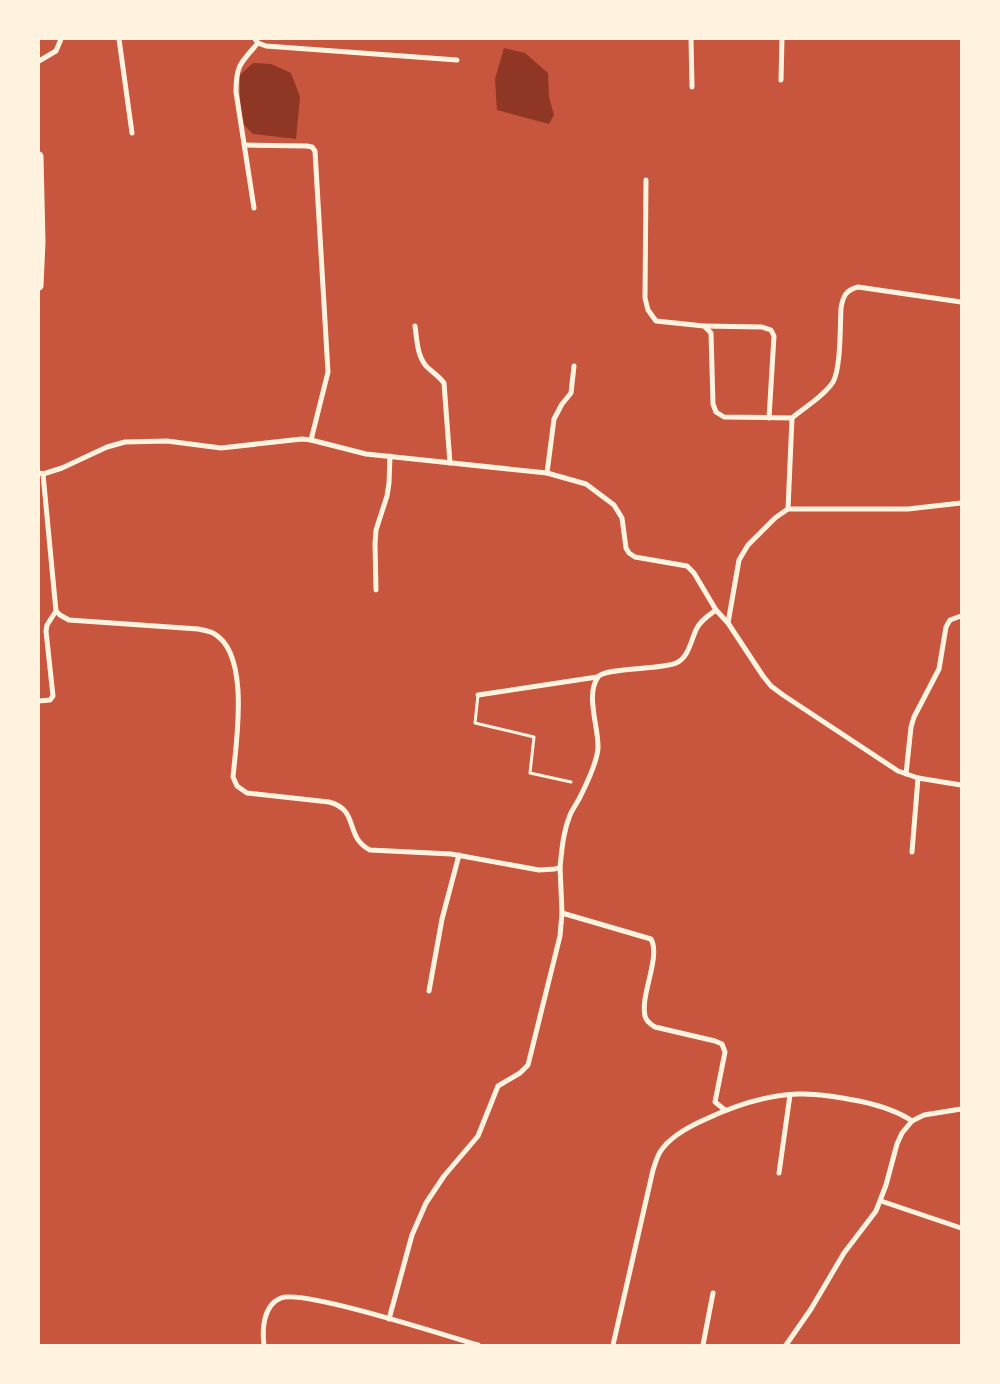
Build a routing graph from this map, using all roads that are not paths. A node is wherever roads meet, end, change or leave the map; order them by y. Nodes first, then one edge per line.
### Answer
1 (61, 39) edge
2 (119, 39) edge
3 (691, 39) edge
4 (782, 39) edge
5 (256, 41) edge
6 (457, 60) dead end
7 (39, 61) edge
8 (781, 80) dead end
9 (692, 87) dead end
10 (132, 133) dead end
11 (245, 145) junction
12 (39, 156) edge
13 (646, 180) dead end
14 (254, 208) dead end
15 (39, 286) edge
16 (961, 302) edge
17 (415, 326) dead end
18 (704, 326) junction
19 (574, 366) dead end
20 (769, 418) junction
21 (792, 418) junction
22 (311, 440) junction
23 (390, 456) junction
24 (450, 463) junction
25 (41, 473) edge
26 (547, 473) junction
27 (961, 503) edge
28 (788, 509) junction
29 (376, 590) dead end
30 (716, 610) junction
31 (56, 611) junction
32 (961, 616) edge
33 (728, 623) junction
34 (597, 677) junction
35 (478, 696) joint
36 (39, 701) edge
37 (906, 774) junction
38 (918, 778) junction
39 (571, 782) dead end
40 (961, 785) edge
41 (912, 852) dead end
42 (459, 855) junction
43 (560, 867) junction
44 (562, 913) junction
45 (430, 991) dead end
46 (790, 1095) junction
47 (961, 1109) edge
48 (725, 1110) junction
49 (912, 1121) junction
50 (779, 1173) dead end
51 (880, 1201) junction
52 (961, 1228) edge
53 (713, 1293) dead end
54 (389, 1319) junction
55 (264, 1345) edge
56 (478, 1345) edge
57 (613, 1345) edge
58 (703, 1345) edge
59 (786, 1345) edge

1 - 7 street
2 - 10 street
3 - 9 street
4 - 8 street
5 - 6 street
5 - 11 street
11 - 14 street
11 - 22 street
12 - 15 street
13 - 18 street
16 - 21 street
17 - 24 street
18 - 20 street
18 - 20 street
19 - 26 street
20 - 21 street
21 - 28 street
22 - 23 street
22 - 25 street
23 - 24 street
23 - 29 street
24 - 26 street
25 - 31 street
26 - 30 street
27 - 28 street
28 - 33 street
30 - 33 street
30 - 34 street
31 - 36 street
31 - 42 street
32 - 37 street
33 - 37 street
34 - 35 street
34 - 43 street
35 - 39 lane
37 - 38 street
38 - 40 street
38 - 41 street
42 - 43 street
42 - 45 street
43 - 44 street
44 - 48 street
44 - 54 street
46 - 48 street
46 - 49 street
46 - 50 street
47 - 49 street
48 - 57 street
49 - 51 street
51 - 52 street
51 - 59 street
53 - 58 street
54 - 55 street
54 - 56 street

